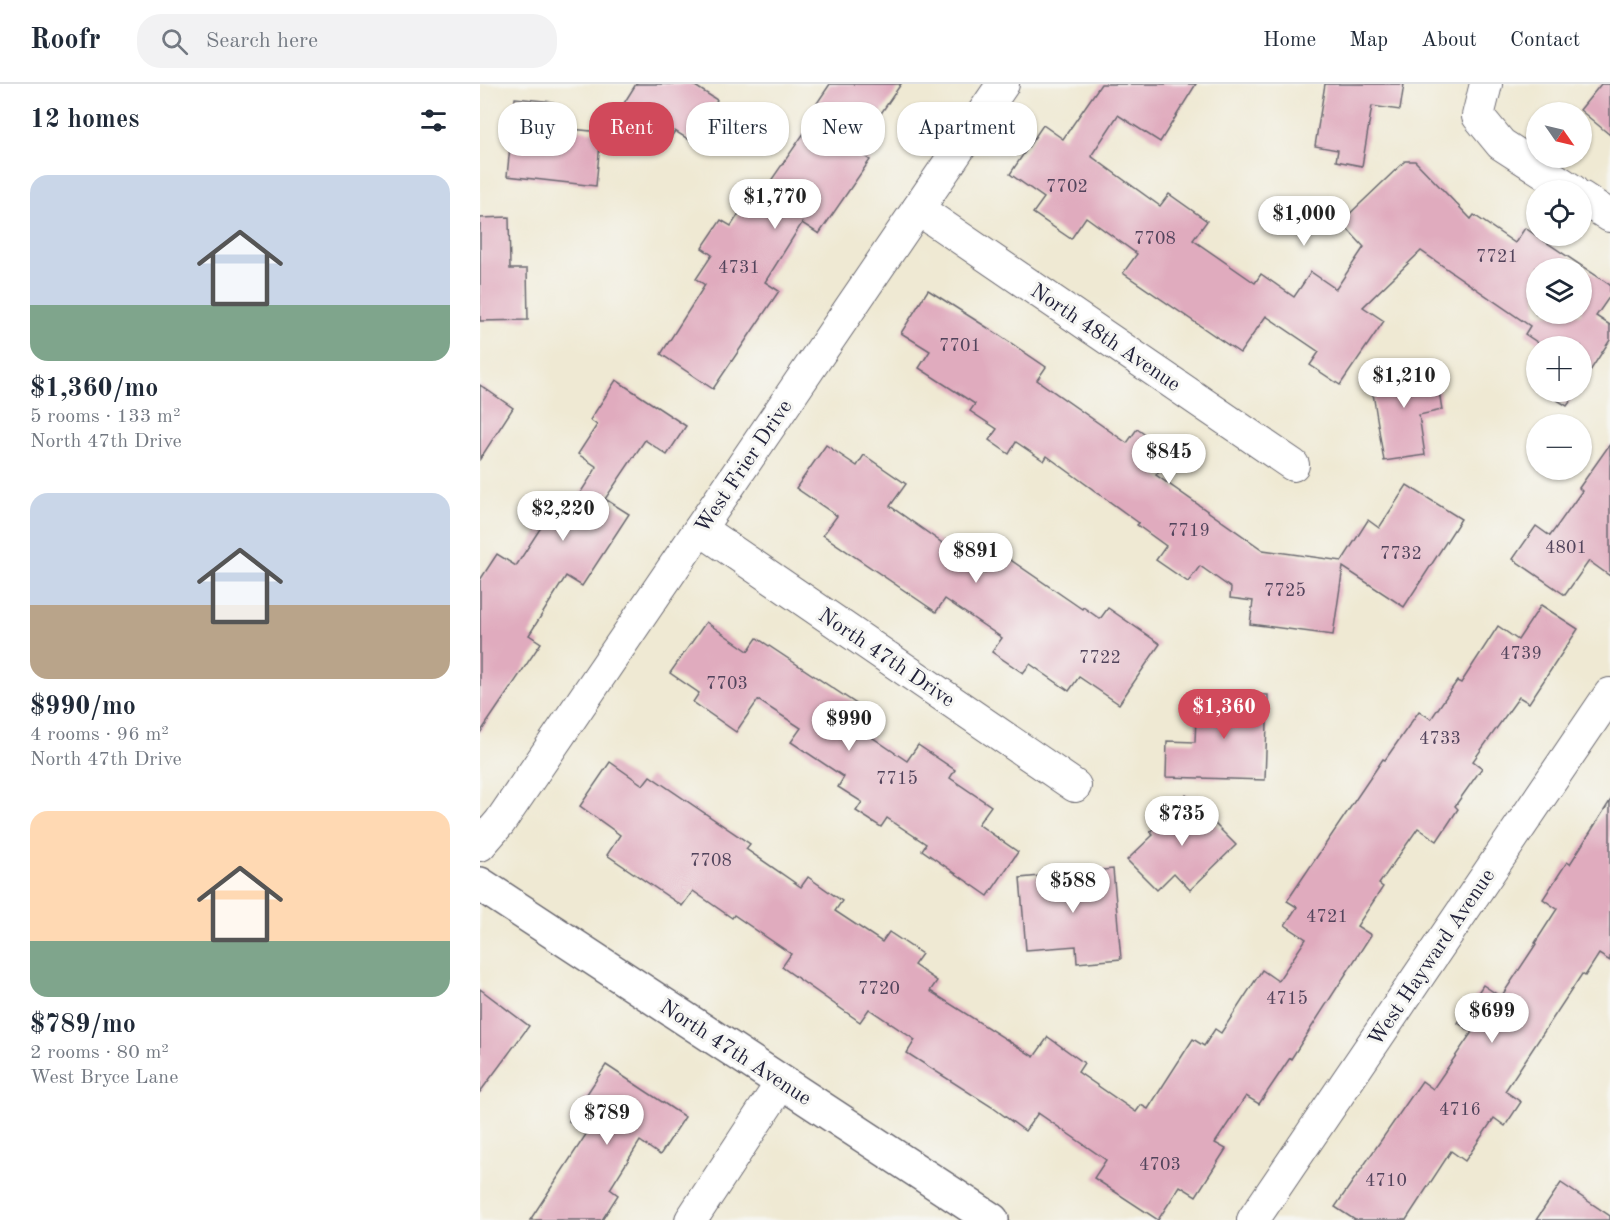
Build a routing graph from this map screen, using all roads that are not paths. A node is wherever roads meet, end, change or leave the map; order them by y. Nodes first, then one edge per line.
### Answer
1 (1003, 84) edge
2 (1486, 84) edge
3 (1557, 180) edge
4 (1592, 204) edge
5 (918, 209) junction
6 (1610, 216) edge
7 (1293, 465) dead end
8 (700, 529) junction
9 (1610, 694) edge
10 (1075, 786) dead end
11 (480, 845) edge
12 (480, 884) edge
13 (782, 1082) junction
14 (691, 1220) edge
15 (992, 1220) edge
16 (1253, 1220) edge

1 - 5 street, West Frier Drive
2 - 3 street
4 - 6 street
5 - 7 street, North 48th Avenue
5 - 8 street, West Frier Drive
8 - 10 street, North 47th Drive
8 - 11 street, West Frier Drive
9 - 16 street, West Hayward Avenue
12 - 13 street, North 47th Avenue
13 - 14 street
13 - 15 street, North 47th Avenue

